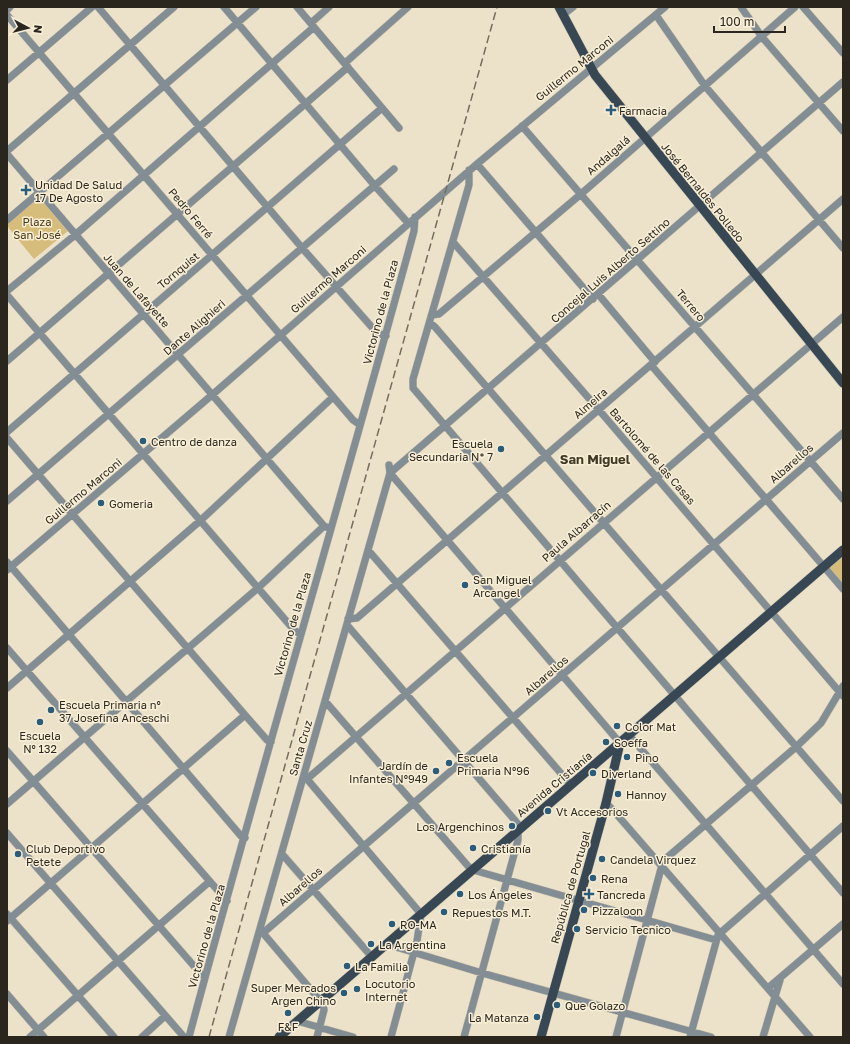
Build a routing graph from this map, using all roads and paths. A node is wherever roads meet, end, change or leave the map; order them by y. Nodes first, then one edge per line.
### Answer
1 (10, 7) edge
2 (92, 7) edge
3 (98, 7) edge
4 (174, 7) edge
5 (224, 7) edge
6 (256, 7) edge
7 (297, 7) edge
8 (329, 7) edge
9 (573, 7) edge
10 (665, 7) edge
11 (741, 7) edge
12 (795, 7) edge
13 (803, 7) edge
14 (406, 8) edge
15 (7, 10) edge
16 (562, 10) edge
17 (655, 12) edge
18 (7, 14) edge
19 (238, 23) junction
20 (312, 25) junction
21 (762, 37) junction
22 (130, 46) junction
23 (39, 52) junction
24 (843, 53) edge
25 (272, 63) junction
26 (346, 65) junction
27 (591, 69) junction
28 (7, 80) edge
29 (843, 82) edge
30 (165, 86) junction
31 (704, 86) junction
32 (74, 94) junction
33 (306, 104) junction
34 (819, 104) junction
35 (382, 108) junction
36 (199, 126) junction
37 (522, 126) junction
38 (399, 128) dead end
39 (843, 131) edge
40 (109, 133) junction
41 (644, 138) junction
42 (340, 145) junction
43 (7, 151) edge
44 (762, 152) junction
45 (7, 154) edge
46 (477, 164) junction
47 (234, 167) junction
48 (394, 169) dead end
49 (469, 170) junction
50 (143, 174) junction
51 (375, 186) junction
52 (39, 193) junction
53 (581, 194) junction
54 (843, 199) edge
55 (700, 206) junction
56 (268, 208) junction
57 (178, 214) junction
58 (415, 218) junction
59 (7, 220) edge
60 (819, 220) junction
61 (409, 224) junction
62 (535, 232) junction
63 (74, 235) junction
64 (453, 242) junction
65 (843, 248) edge
66 (302, 249) junction
67 (212, 255) junction
68 (638, 260) junction
69 (109, 274) junction
70 (483, 276) junction
71 (755, 276) junction
72 (336, 287) junction
73 (7, 291) edge
74 (7, 295) edge
75 (247, 296) junction
76 (596, 297) junction
77 (143, 314) junction
78 (432, 316) junction
79 (843, 317) edge
80 (430, 323) junction
81 (695, 328) junction
82 (40, 333) junction
83 (280, 335) junction
84 (386, 336) junction
85 (542, 344) junction
86 (812, 345) junction
87 (178, 355) junction
88 (7, 361) edge
89 (653, 364) junction
90 (75, 374) junction
91 (843, 383) edge
92 (488, 388) junction
93 (753, 394) junction
94 (212, 395) junction
95 (333, 397) junction
96 (599, 410) junction
97 (109, 415) junction
98 (360, 425) junction
99 (444, 426) junction
100 (7, 432) edge
101 (708, 433) junction
102 (843, 433) edge
103 (7, 438) edge
104 (143, 454) junction
105 (546, 455) junction
106 (267, 459) junction
107 (810, 460) junction
108 (389, 465) dead end
109 (390, 473) junction
110 (38, 475) junction
111 (656, 477) junction
112 (502, 493) junction
113 (765, 499) junction
114 (843, 499) edge
115 (7, 501) edge
116 (73, 514) junction
117 (201, 520) junction
118 (604, 522) junction
119 (327, 528) junction
120 (447, 540) junction
121 (714, 543) junction
122 (368, 550) junction
123 (843, 550) edge
124 (560, 560) junction
125 (8, 566) edge
126 (823, 566) junction
127 (130, 582) junction
128 (397, 583) junction
129 (258, 588) junction
130 (661, 588) junction
131 (843, 589) edge
132 (505, 608) junction
133 (772, 611) junction
134 (348, 622) junction
135 (617, 628) junction
136 (300, 634) junction
137 (69, 635) junction
138 (7, 648) edge
139 (188, 648) junction
140 (455, 651) junction
141 (719, 656) junction
142 (27, 671) junction
143 (563, 675) junction
144 (7, 688) edge
145 (842, 691) edge
146 (405, 693) junction
147 (674, 695) junction
148 (125, 701) junction
149 (325, 701) junction
150 (245, 715) junction
151 (513, 717) junction
152 (629, 735) junction
153 (356, 736) junction
154 (84, 738) junction
155 (271, 742) junction
156 (620, 743) junction
157 (796, 747) junction
158 (7, 752) edge
159 (463, 760) junction
160 (183, 768) junction
161 (305, 778) junction
162 (33, 782) junction
163 (572, 785) junction
164 (751, 785) junction
165 (843, 800) edge
166 (141, 803) junction
167 (7, 804) edge
168 (413, 804) junction
169 (606, 804) junction
170 (706, 824) junction
171 (843, 826) edge
172 (520, 829) junction
173 (7, 833) edge
174 (245, 838) junction
175 (364, 846) junction
176 (91, 849) junction
177 (282, 854) junction
178 (810, 854) junction
179 (662, 866) junction
180 (473, 870) junction
181 (508, 881) junction
182 (209, 882) junction
183 (51, 883) junction
184 (313, 890) junction
185 (843, 893) edge
186 (764, 894) junction
187 (227, 901) junction
188 (578, 901) junction
189 (421, 914) junction
190 (8, 917) edge
191 (648, 920) junction
192 (843, 924) edge
193 (158, 925) junction
194 (720, 932) junction
195 (261, 933) junction
196 (716, 940) junction
197 (386, 944) junction
198 (813, 949) junction
199 (414, 954) junction
200 (372, 956) junction
201 (118, 960) junction
202 (482, 973) junction
203 (205, 977) junction
204 (780, 978) junction
205 (843, 984) edge
206 (768, 988) junction
207 (553, 993) junction
208 (7, 994) edge
209 (78, 995) junction
210 (775, 996) junction
211 (320, 1000) junction
212 (622, 1013) junction
213 (165, 1016) junction
214 (297, 1021) junction
215 (319, 1028) junction
216 (38, 1030) junction
217 (690, 1034) edge
218 (30, 1037) edge
219 (44, 1037) edge
220 (114, 1037) edge
221 (142, 1037) edge
222 (184, 1037) edge
223 (189, 1037) edge
224 (229, 1037) edge
225 (279, 1037) edge
226 (317, 1037) edge
227 (353, 1037) edge
228 (391, 1037) edge
229 (464, 1037) edge
230 (541, 1037) edge
231 (616, 1037) edge
232 (711, 1037) edge
233 (763, 1037) edge
234 (810, 1037) edge

1 - 15 street
2 - 23 street
3 - 22 street
4 - 22 street
5 - 19 street
6 - 19 street
7 - 20 street
8 - 20 street
9 - 16 street
10 - 17 street, Guillermo Marconi
11 - 21 street
12 - 21 street, Andalgalá
13 - 24 street
14 - 26 street
16 - 27 main road, José Bernaldes Polledo
17 - 27 street, Guillermo Marconi
17 - 31 street
18 - 23 street, Pedro Ferré
19 - 25 street
19 - 30 street
20 - 25 street
20 - 26 street
21 - 31 street, Andalgalá
21 - 34 street
22 - 30 street
22 - 32 street
23 - 28 street
23 - 32 street, Pedro Ferré
25 - 33 street
25 - 36 street
26 - 33 street
26 - 35 street
27 - 37 street, Guillermo Marconi
27 - 41 main road, José Bernaldes Polledo
29 - 34 street, Concejal Luis Alberto Settino
30 - 36 street
30 - 40 street
31 - 41 street, Andalgalá
31 - 44 street
32 - 40 street, Pedro Ferré
32 - 43 street
33 - 42 street
33 - 47 street
34 - 39 street
34 - 44 street, Concejal Luis Alberto Settino
35 - 38 street
35 - 42 street, Tornquist
36 - 47 street
36 - 50 street
37 - 46 street, Guillermo Marconi
37 - 53 street, Terrero
40 - 50 street, Pedro Ferré
40 - 52 street
41 - 53 street, Andalgalá
41 - 55 main road, José Bernaldes Polledo
42 - 51 street
42 - 56 street, Tornquist
44 - 55 street, Concejal Luis Alberto Settino
44 - 60 street
45 - 52 street, Juan de Lafayette
46 - 49 street, Guillermo Marconi
46 - 62 street
47 - 56 street
47 - 57 street
48 - 51 street, Dante Alighieri
49 - 58 street, Guillermo Marconi
49 - 64 street
50 - 57 street, Pedro Ferré
50 - 63 street
51 - 61 street
51 - 66 street, Dante Alighieri
52 - 59 street
52 - 63 street, Juan de Lafayette
53 - 62 street, Andalgalá
53 - 68 street, Terrero
54 - 60 street, Almeira
55 - 68 street, Concejal Luis Alberto Settino
55 - 71 main road, José Bernaldes Polledo
56 - 66 street
56 - 67 street, Tornquist
57 - 67 street, Pedro Ferré
57 - 69 street
58 - 61 street, Guillermo Marconi
58 - 84 street, Victorino de la Plaza
60 - 65 street
60 - 71 street, Almeira
61 - 72 street, Guillermo Marconi
62 - 70 street, Andalgalá
62 - 76 street
63 - 69 street, Juan de Lafayette
63 - 73 street
64 - 70 street, Bartolomé de las Casas
64 - 78 street
66 - 72 street
66 - 75 street, Dante Alighieri
67 - 75 street, Pedro Ferré
67 - 77 street, Tornquist
68 - 76 street, Concejal Luis Alberto Settino
68 - 81 street, Terrero
69 - 77 street, Juan de Lafayette
69 - 82 street
70 - 78 street, Andalgalá
70 - 85 street, Bartolomé de las Casas
71 - 81 street, Almeira
71 - 86 main road, José Bernaldes Polledo
72 - 83 street, Guillermo Marconi
72 - 84 street
74 - 82 street
75 - 83 street, Pedro Ferré
75 - 87 street, Dante Alighieri
76 - 85 street, Concejal Luis Alberto Settino
76 - 89 street
77 - 87 street, Juan de Lafayette
77 - 90 street, Tornquist
78 - 80 street
79 - 86 street, Paula Albarracín
80 - 92 street
80 - 99 street
81 - 89 street, Almeira
81 - 93 street, Terrero
82 - 88 street
82 - 90 street
83 - 94 street, Guillermo Marconi
83 - 95 street, Pedro Ferré
84 - 98 street, Victorino de la Plaza
85 - 92 street, Concejal Luis Alberto Settino
85 - 96 street, Bartolomé de las Casas
86 - 91 main road, José Bernaldes Polledo
86 - 93 street, Paula Albarracín
87 - 94 street, Juan de Lafayette
87 - 97 street, Dante Alighieri
89 - 96 street, Almeira
89 - 101 street
90 - 97 street
90 - 100 street, Tornquist
92 - 99 street, Concejal Luis Alberto Settino
92 - 105 street
93 - 101 street, Paula Albarracín
93 - 107 street, Terrero
94 - 104 street, Guillermo Marconi
94 - 106 street, Juan de Lafayette
95 - 98 street, Pedro Ferré
95 - 106 street
96 - 105 street, Almeira
96 - 111 street, Bartolomé de las Casas
97 - 104 street
97 - 110 street, Dante Alighieri
98 - 119 street, Victorino de la Plaza
99 - 109 street, Concejal Luis Alberto Settino
99 - 112 street
101 - 111 street, Paula Albarracín
101 - 113 street
102 - 107 street, Albarellos
103 - 110 street
104 - 116 street, Guillermo Marconi
104 - 117 street
105 - 112 street, Almeira
105 - 118 street
106 - 117 street
106 - 119 street, Juan de Lafayette
107 - 113 street, Albarellos
107 - 114 street, Terrero
108 - 109 street, Santa Cruz
109 - 120 street
109 - 122 street, Santa Cruz
110 - 115 street, Dante Alighieri
110 - 116 street
111 - 118 street, Paula Albarracín
111 - 121 street, Bartolomé de las Casas
112 - 120 street, Almeira
112 - 124 street
113 - 121 street, Albarellos
113 - 126 street
116 - 125 street, Guillermo Marconi
116 - 127 street
117 - 127 street
117 - 129 street
118 - 124 street, Paula Albarracín
118 - 130 street
119 - 129 street
119 - 136 street, Victorino de la Plaza
120 - 128 street, Almeira
120 - 132 street
121 - 130 street, Albarellos
121 - 133 street, Bartolomé de las Casas
122 - 128 street
122 - 134 street, Santa Cruz
123 - 126 main road, Avenida Cristianía
124 - 132 street, Paula Albarracín
124 - 135 street
125 - 137 street
126 - 131 street
126 - 133 main road, Avenida Cristianía
127 - 137 street
127 - 139 street
128 - 134 street, Almeira
128 - 140 street
129 - 136 street
129 - 139 street
130 - 135 street, Albarellos
130 - 141 street
132 - 140 street, Paula Albarracín
132 - 143 street
133 - 141 main road, Avenida Cristianía
133 - 145 street, Bartolomé de las Casas
134 - 146 street
134 - 149 street, Santa Cruz
135 - 143 street, Albarellos
135 - 147 street
136 - 155 street, Victorino de la Plaza
137 - 142 street
137 - 148 street
138 - 142 street
139 - 148 street
139 - 150 street
140 - 146 street, Paula Albarracín
140 - 151 street
141 - 147 main road, Avenida Cristianía
141 - 157 street
142 - 144 street
142 - 154 street
143 - 151 street, Albarellos
143 - 156 street
145 - 157 street
146 - 153 street, Paula Albarracín
146 - 159 street
147 - 152 main road, Avenida Cristianía
147 - 164 street
148 - 154 street
148 - 160 street
149 - 153 street
149 - 161 street, Santa Cruz
150 - 155 street
150 - 160 street
151 - 159 street, Albarellos
151 - 163 street
152 - 156 main road, Avenida Cristianía
152 - 170 street
153 - 161 street, Paula Albarracín
153 - 168 street
154 - 162 street
154 - 166 street
155 - 174 street, Victorino de la Plaza
156 - 163 main road, Avenida Cristianía
156 - 169 main road, República de Portugal
157 - 164 street
157 - 165 street
158 - 162 street
159 - 168 street, Albarellos
159 - 172 street
160 - 166 street
160 - 174 street
161 - 175 street
161 - 177 street, Santa Cruz
162 - 167 street
162 - 176 street
163 - 172 main road, Avenida Cristianía
164 - 170 street
164 - 178 street
166 - 176 street
166 - 182 street
168 - 175 street, Albarellos
168 - 180 street
169 - 179 street
169 - 188 main road, República de Portugal
170 - 179 street
170 - 186 street
171 - 178 street
172 - 180 main road, Avenida Cristianía
172 - 181 street
173 - 183 street
174 - 187 street, Victorino de la Plaza
175 - 184 street, Albarellos
175 - 189 street
176 - 183 street
176 - 193 street
177 - 184 street
177 - 195 street, Santa Cruz
178 - 185 street
178 - 186 street
179 - 191 street
179 - 194 street
180 - 181 street
180 - 189 main road, Avenida Cristianía
181 - 188 street
181 - 202 street
182 - 187 street
182 - 193 street
183 - 190 street
183 - 201 street
184 - 195 street, Albarellos
184 - 200 street
186 - 194 street
186 - 198 street
187 - 203 street, Victorino de la Plaza
188 - 191 street
188 - 207 main road, República de Portugal
189 - 197 main road, Avenida Cristianía
189 - 199 street
190 - 209 street
191 - 196 street
191 - 212 street
192 - 198 street
193 - 201 street
193 - 203 street
194 - 196 street
194 - 206 street
195 - 211 street
195 - 224 street, Santa Cruz
196 - 217 street
197 - 199 street
197 - 200 main road, Avenida Cristianía
198 - 204 street
198 - 205 street
199 - 202 street
199 - 228 street
200 - 211 main road, Avenida Cristianía
201 - 209 street
201 - 213 street
202 - 207 street
202 - 229 street
203 - 223 street, Victorino de la Plaza
204 - 206 street
204 - 210 street
206 - 210 street
207 - 212 street
207 - 230 main road, República de Portugal
208 - 216 street
209 - 216 street
209 - 220 street
210 - 233 street
210 - 234 street
211 - 214 main road, Avenida Cristianía
211 - 215 street
212 - 217 street
212 - 231 street
213 - 221 street
213 - 222 street
214 - 215 street
214 - 225 main road, Avenida Cristianía
215 - 226 street
215 - 227 street
216 - 218 street
216 - 219 street
217 - 232 street

